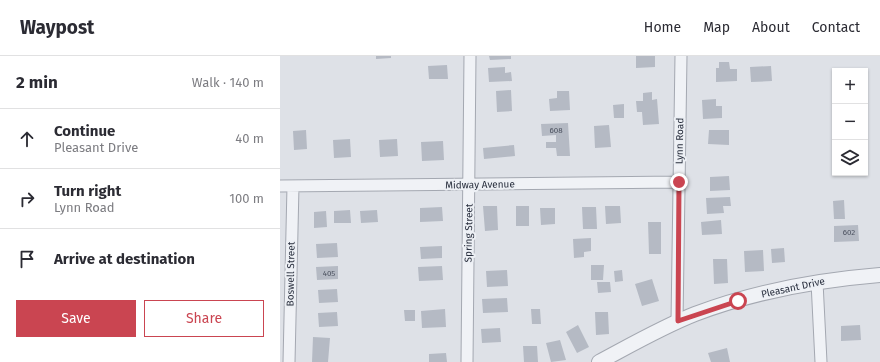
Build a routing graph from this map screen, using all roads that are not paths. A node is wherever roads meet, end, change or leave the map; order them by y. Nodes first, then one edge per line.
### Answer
1 (470, 56) edge
2 (681, 56) edge
3 (679, 182) junction
4 (469, 185) junction
5 (280, 186) edge
6 (293, 186) junction
7 (880, 275) edge
8 (817, 282) junction
9 (678, 321) junction
10 (289, 362) edge
11 (467, 362) edge
12 (599, 362) edge
13 (821, 362) edge

1 - 4 street, Spring Street
2 - 3 street, Lynn Road
3 - 4 street, Midway Avenue
3 - 9 street, Lynn Road
4 - 6 street, Midway Avenue
4 - 11 street, Spring Street
5 - 6 street, Midway Avenue
6 - 10 street, Boswell Street
7 - 8 street, Pleasant Drive
8 - 9 street, Pleasant Drive
8 - 13 street
9 - 12 street, Pleasant Drive

